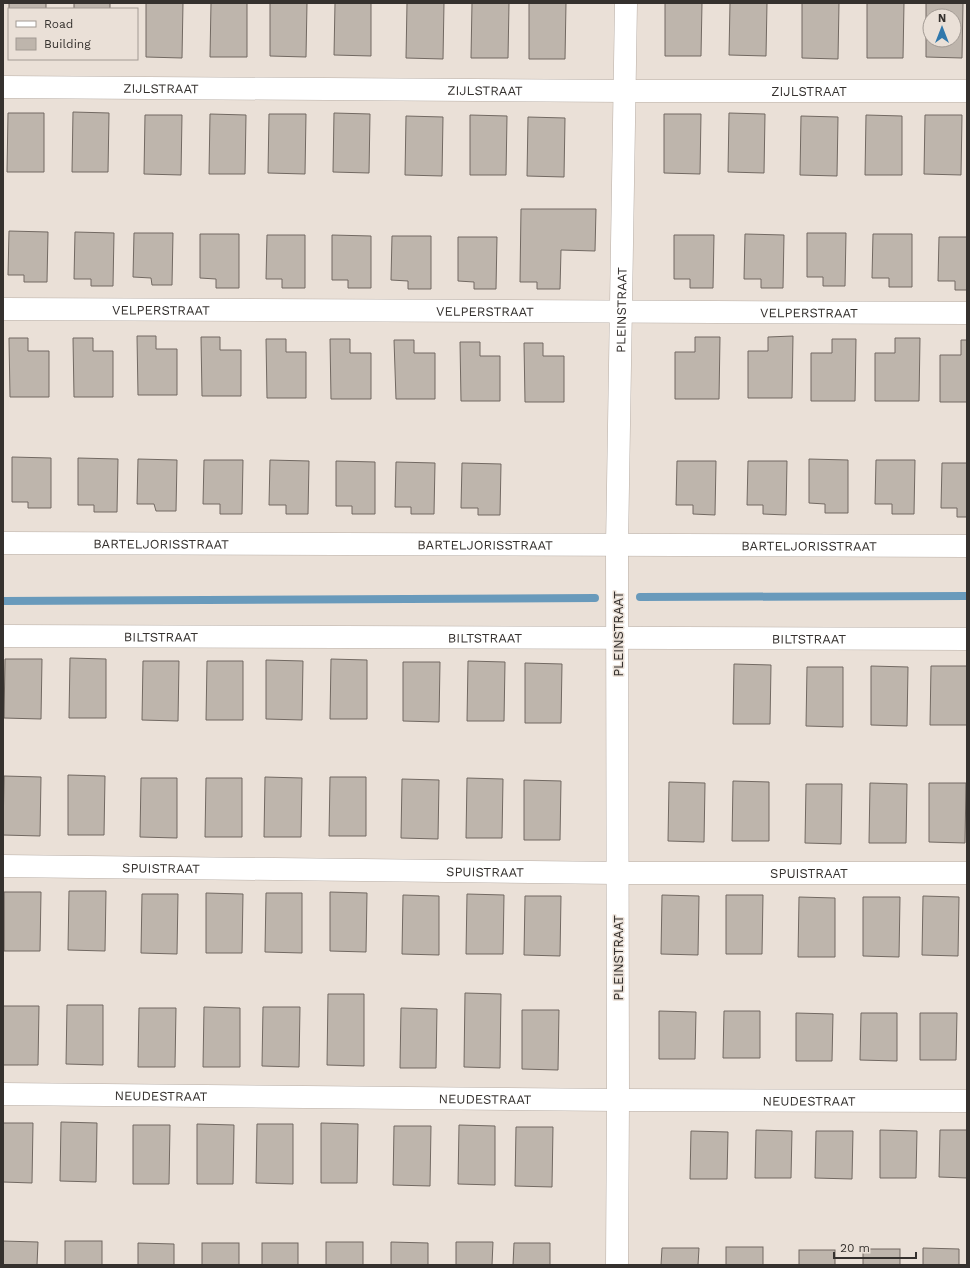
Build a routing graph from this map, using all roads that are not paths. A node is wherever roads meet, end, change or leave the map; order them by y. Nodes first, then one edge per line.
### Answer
1 (626, 3) edge
2 (3, 87) edge
3 (967, 90) edge
4 (625, 91) junction
5 (3, 309) edge
6 (621, 311) junction
7 (967, 313) edge
8 (3, 543) edge
9 (617, 546) junction
10 (967, 546) edge
11 (3, 636) edge
12 (618, 637) junction
13 (967, 639) edge
14 (3, 866) edge
15 (618, 873) junction
16 (967, 873) edge
17 (3, 1094) edge
18 (618, 1100) junction
19 (967, 1101) edge
20 (617, 1265) edge

1 - 4 street, PLEINSTRAAT
2 - 4 street, ZIJLSTRAAT
3 - 4 street, ZIJLSTRAAT
4 - 6 street, PLEINSTRAAT
5 - 6 street, VELPERSTRAAT
6 - 7 street, VELPERSTRAAT
6 - 9 street, PLEINSTRAAT
8 - 9 street, BARTELJORISSTRAAT
9 - 10 street, BARTELJORISSTRAAT
9 - 12 street, PLEINSTRAAT
11 - 12 street, BILTSTRAAT
12 - 13 street, BILTSTRAAT
12 - 15 street, PLEINSTRAAT
14 - 15 street, SPUISTRAAT
15 - 16 street, SPUISTRAAT
15 - 18 street, PLEINSTRAAT
17 - 18 street, NEUDESTRAAT
18 - 19 street, NEUDESTRAAT
18 - 20 street, PLEINSTRAAT

